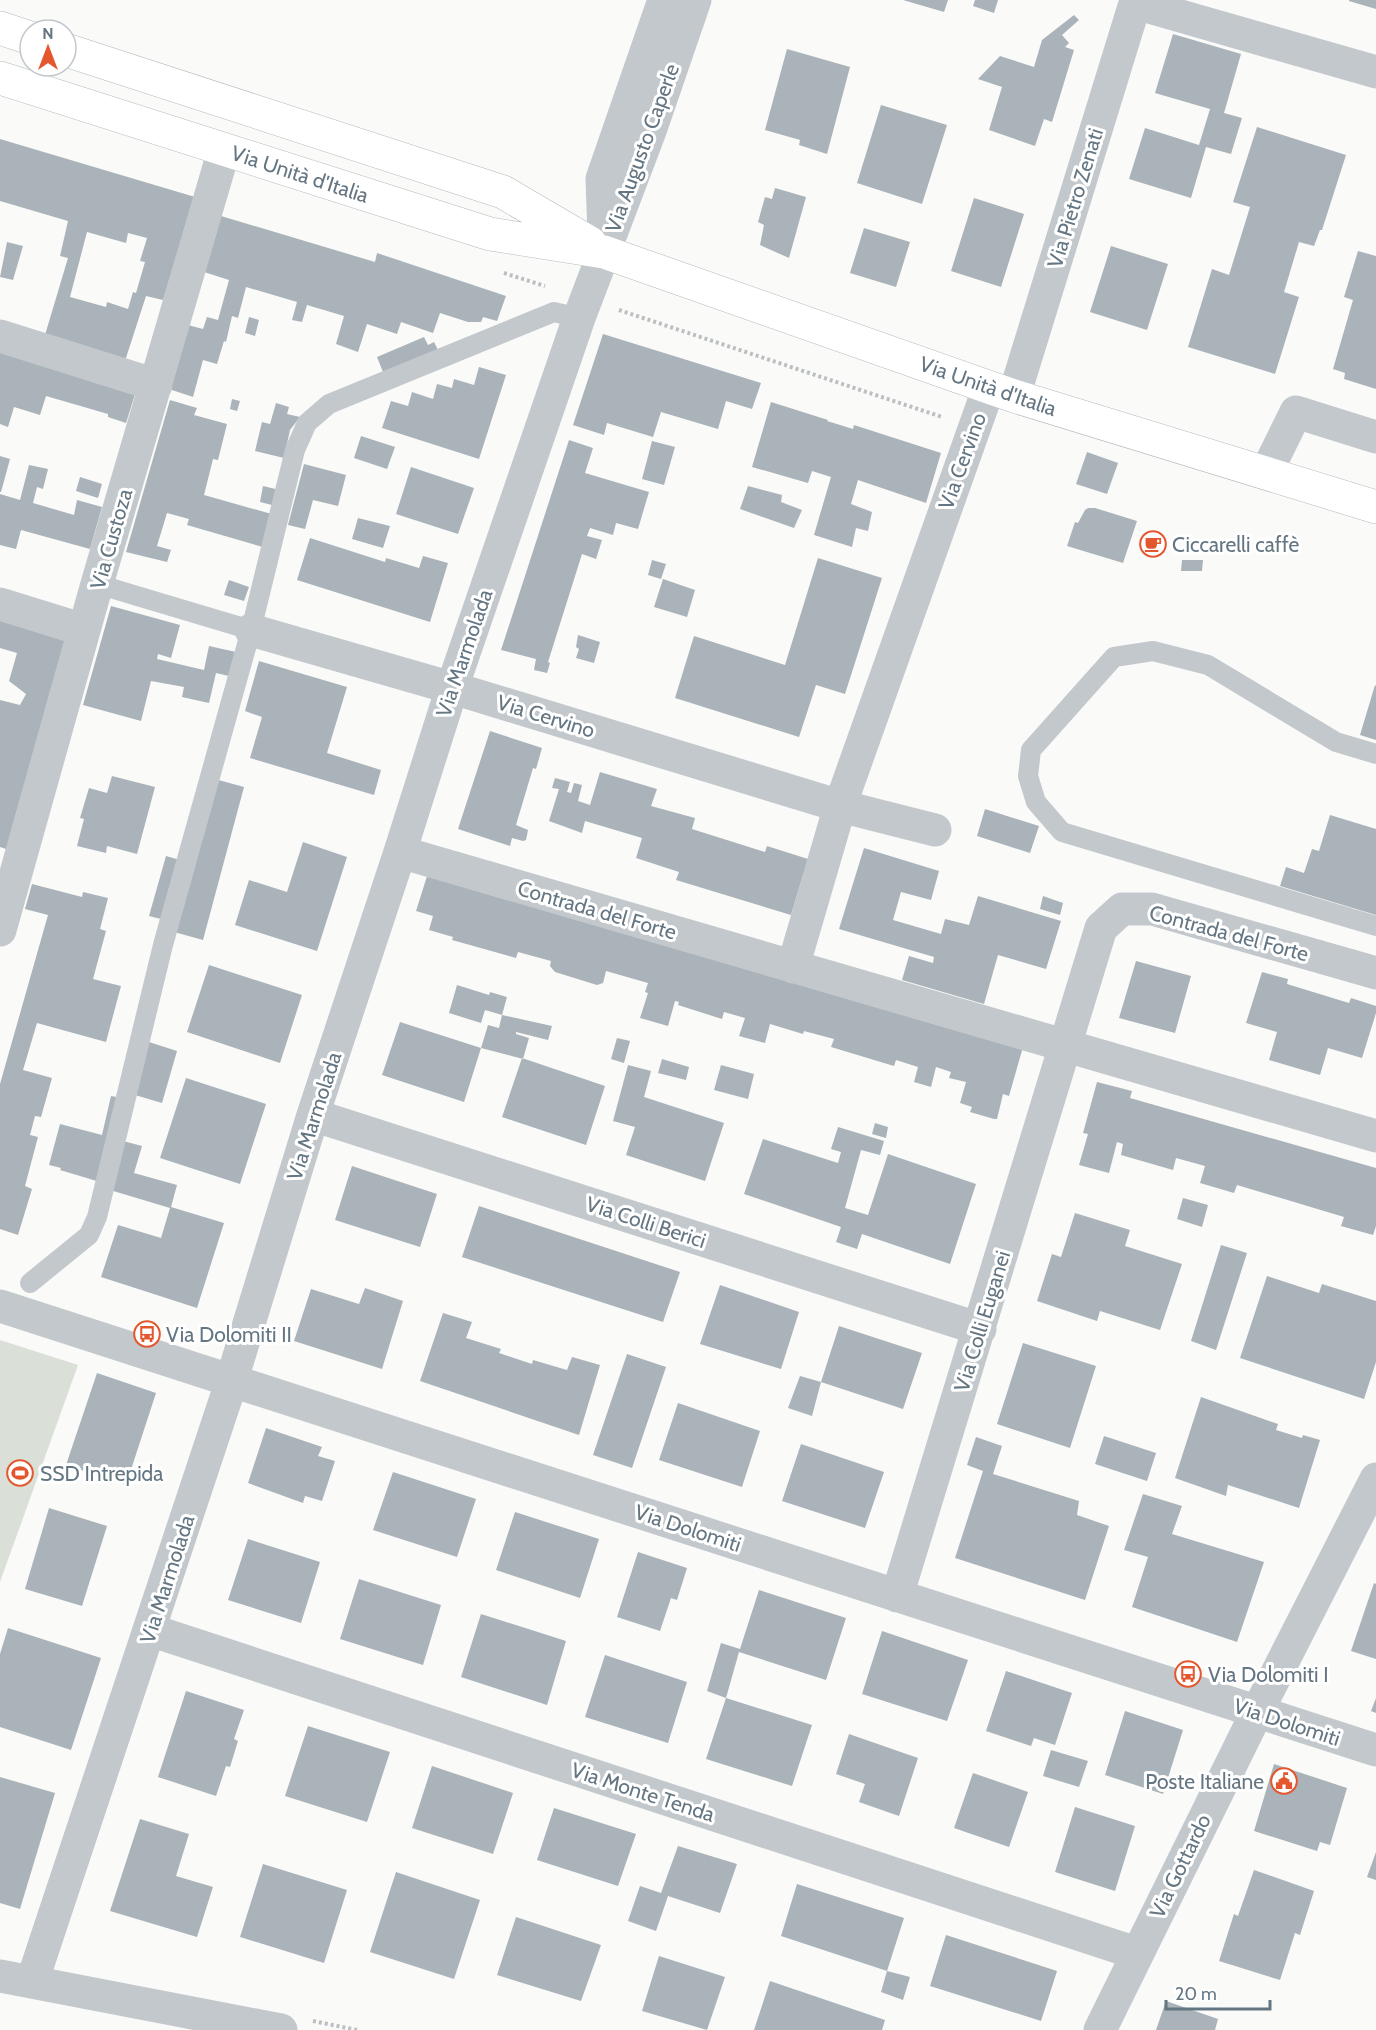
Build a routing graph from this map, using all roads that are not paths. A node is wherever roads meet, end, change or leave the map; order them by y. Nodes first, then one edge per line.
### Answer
1 (664, 0) edge
2 (695, 0) edge
3 (1136, 2) edge
4 (0, 28) edge
5 (18, 34) edge
6 (78, 54) edge
7 (1376, 72) edge
8 (0, 78) edge
9 (224, 150) junction
10 (604, 252) junction
11 (579, 318) junction
12 (0, 336) edge
13 (156, 385) junction
14 (1002, 391) junction
15 (1376, 437) edge
16 (1266, 474) junction
17 (1376, 507) edge
18 (97, 584) junction
19 (0, 604) edge
20 (84, 630) junction
21 (250, 630) junction
22 (452, 688) junction
23 (1376, 754) edge
24 (840, 806) junction
25 (935, 830) dead end
26 (400, 852) junction
27 (1376, 926) edge
28 (0, 930) edge
29 (793, 967) junction
30 (1376, 973) edge
31 (1066, 1046) junction
32 (313, 1115) junction
33 (1376, 1136) edge
34 (30, 1283) dead end
35 (0, 1306) edge
36 (980, 1329) junction
37 (231, 1381) junction
38 (1376, 1479) edge
39 (897, 1596) junction
40 (150, 1630) junction
41 (1257, 1712) junction
42 (1376, 1750) edge
43 (1136, 1953) junction
44 (0, 1976) edge
45 (32, 1982) junction
46 (281, 2030) edge
47 (1100, 2030) edge

1 - 10 street, Via Augusto Caperle
2 - 10 street, Via Augusto Caperle
3 - 7 street
3 - 14 street, Via Pietro Zenati
4 - 5 main road
6 - 10 main road, Via Unità d'Italia
8 - 9 main road, Via Unità d'Italia
9 - 10 main road, Via Unità d'Italia
9 - 13 street, Via Custoza
10 - 11 street, Via Marmolada
10 - 14 main road, Via Unità d'Italia
11 - 21 lane
11 - 22 street, Via Marmolada
12 - 13 street
13 - 18 street, Via Custoza
14 - 16 main road, Via Unità d'Italia
14 - 24 street, Via Cervino
15 - 16 street
16 - 17 main road, Via Unità d'Italia
18 - 20 street, Via Custoza
18 - 21 lane
19 - 20 street
20 - 28 street, Via Custoza
21 - 22 street, Via Cervino
21 - 34 lane
22 - 24 street, Via Cervino
22 - 26 street, Via Marmolada
23 - 27 lane
24 - 25 street, Via Cervino
24 - 29 street
26 - 29 street, Contrada del Forte
26 - 32 street, Via Marmolada
29 - 31 street, Contrada del Forte
30 - 31 street, Contrada del Forte
31 - 33 street, Contrada del Forte
31 - 36 street, Via Colli Euganei
32 - 36 street, Via Colli Berici
32 - 37 street, Via Marmolada
35 - 37 street, Via Dolomiti
36 - 39 street, Via Colli Euganei
37 - 39 street, Via Dolomiti
37 - 40 street, Via Marmolada
38 - 41 street, Via Gottardo
39 - 41 street, Via Dolomiti
40 - 43 street, Via Monte Tenda
40 - 45 street, Via Marmolada
41 - 42 street, Via Dolomiti
41 - 43 street, Via Gottardo
43 - 47 street, Via Gottardo
44 - 45 street
45 - 46 street

